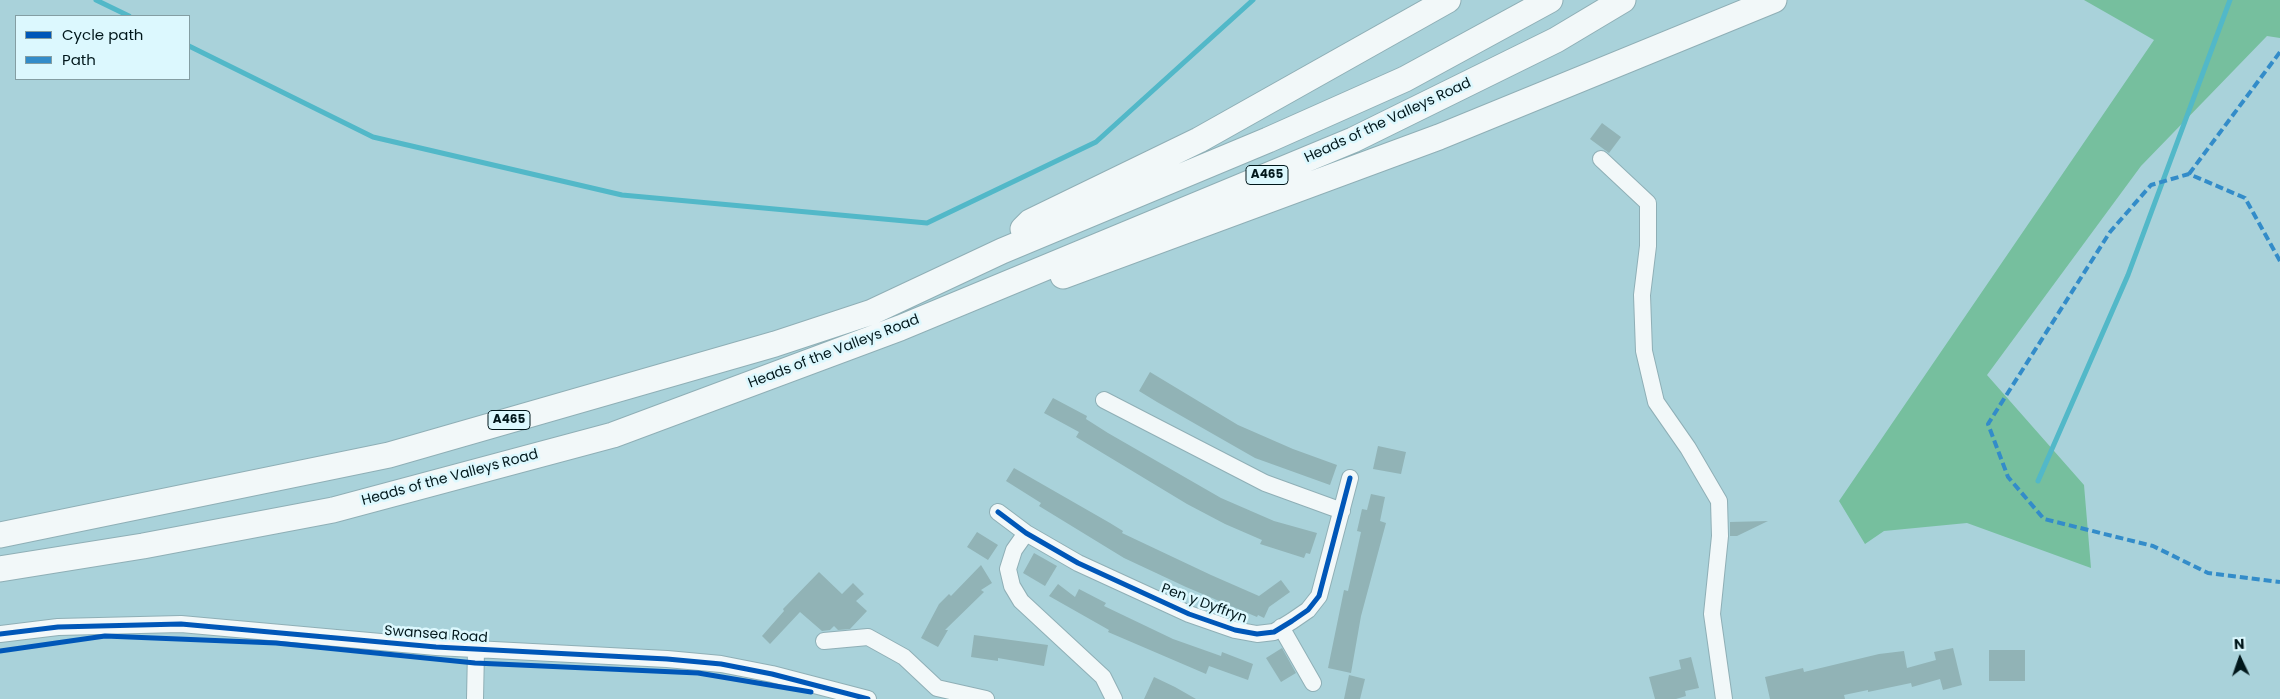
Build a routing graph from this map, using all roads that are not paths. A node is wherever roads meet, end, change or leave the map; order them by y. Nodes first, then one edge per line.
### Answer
1 (1448, 0) edge
2 (1550, 0) edge
3 (1623, 0) edge
4 (1774, 0) edge
5 (1601, 159) dead end
6 (1002, 251) junction
7 (900, 328) junction
8 (1104, 400) dead end
9 (1350, 478) dead end
10 (1342, 511) junction
11 (998, 512) dead end
12 (1026, 533) junction
13 (0, 535) edge
14 (0, 569) edge
15 (1281, 627) junction
16 (0, 634) edge
17 (824, 641) dead end
18 (476, 650) junction
19 (1313, 683) dead end
20 (475, 699) edge
21 (868, 699) edge
22 (986, 699) edge
23 (1114, 699) edge
24 (1724, 699) edge

1 - 6 highway
2 - 6 highway, Heads of the Valleys Road / A465
3 - 7 highway, Heads of the Valleys Road / A465
4 - 7 highway
5 - 24 street
6 - 13 highway, Heads of the Valleys Road / A465
7 - 14 highway, Heads of the Valleys Road / A465
8 - 10 street
9 - 10 street, Pen y Dyffryn
10 - 15 street, Pen y Dyffryn
11 - 12 street, Pen y Dyffryn
12 - 15 street, Pen y Dyffryn
12 - 23 street
15 - 19 street
16 - 18 street, Swansea Road
17 - 22 street
18 - 20 street
18 - 21 street, Swansea Road

